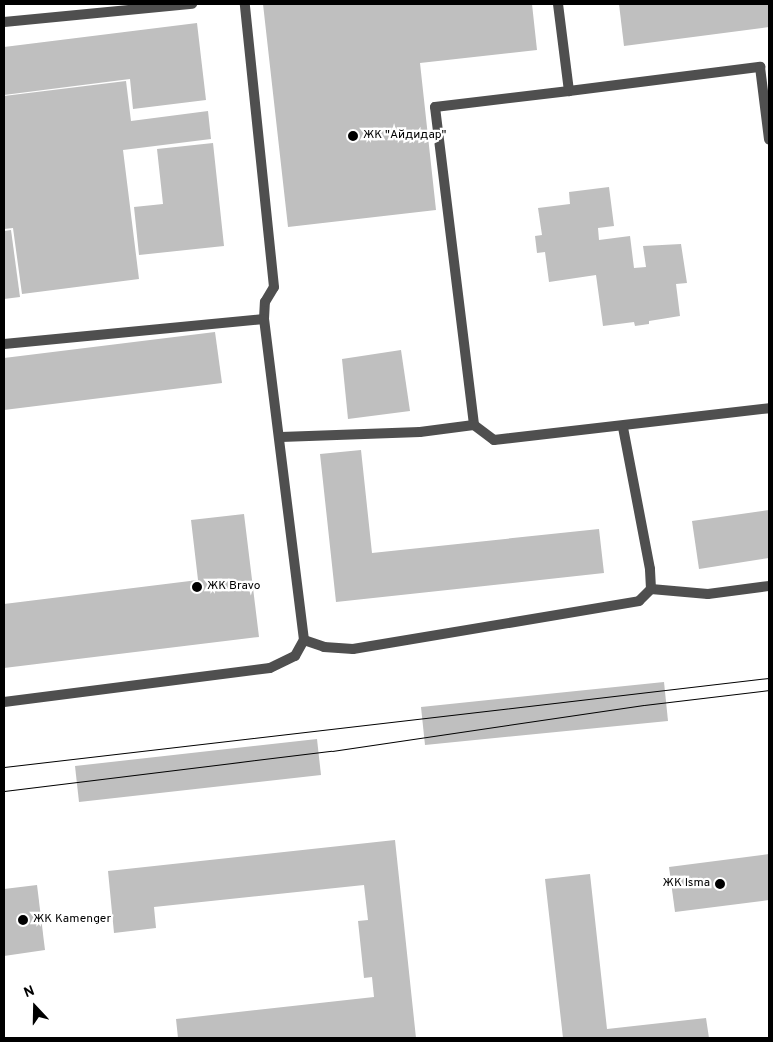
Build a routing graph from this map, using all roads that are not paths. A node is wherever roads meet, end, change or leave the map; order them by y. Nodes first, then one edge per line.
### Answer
1 (192, 4) edge
2 (245, 4) edge
3 (558, 4) edge
4 (4, 22) edge
5 (569, 91) junction
6 (769, 139) edge
7 (264, 319) junction
8 (4, 344) edge
9 (769, 408) edge
10 (474, 424) junction
11 (623, 427) junction
12 (281, 437) junction
13 (769, 586) edge
14 (651, 589) junction
15 (304, 640) junction
16 (4, 702) edge

1 - 4 lane
2 - 7 lane
3 - 5 lane
5 - 6 lane
5 - 10 lane
7 - 8 lane
7 - 12 lane
9 - 11 lane
10 - 11 lane
10 - 12 lane
11 - 14 lane
12 - 15 lane
13 - 14 lane
14 - 15 lane
15 - 16 lane

